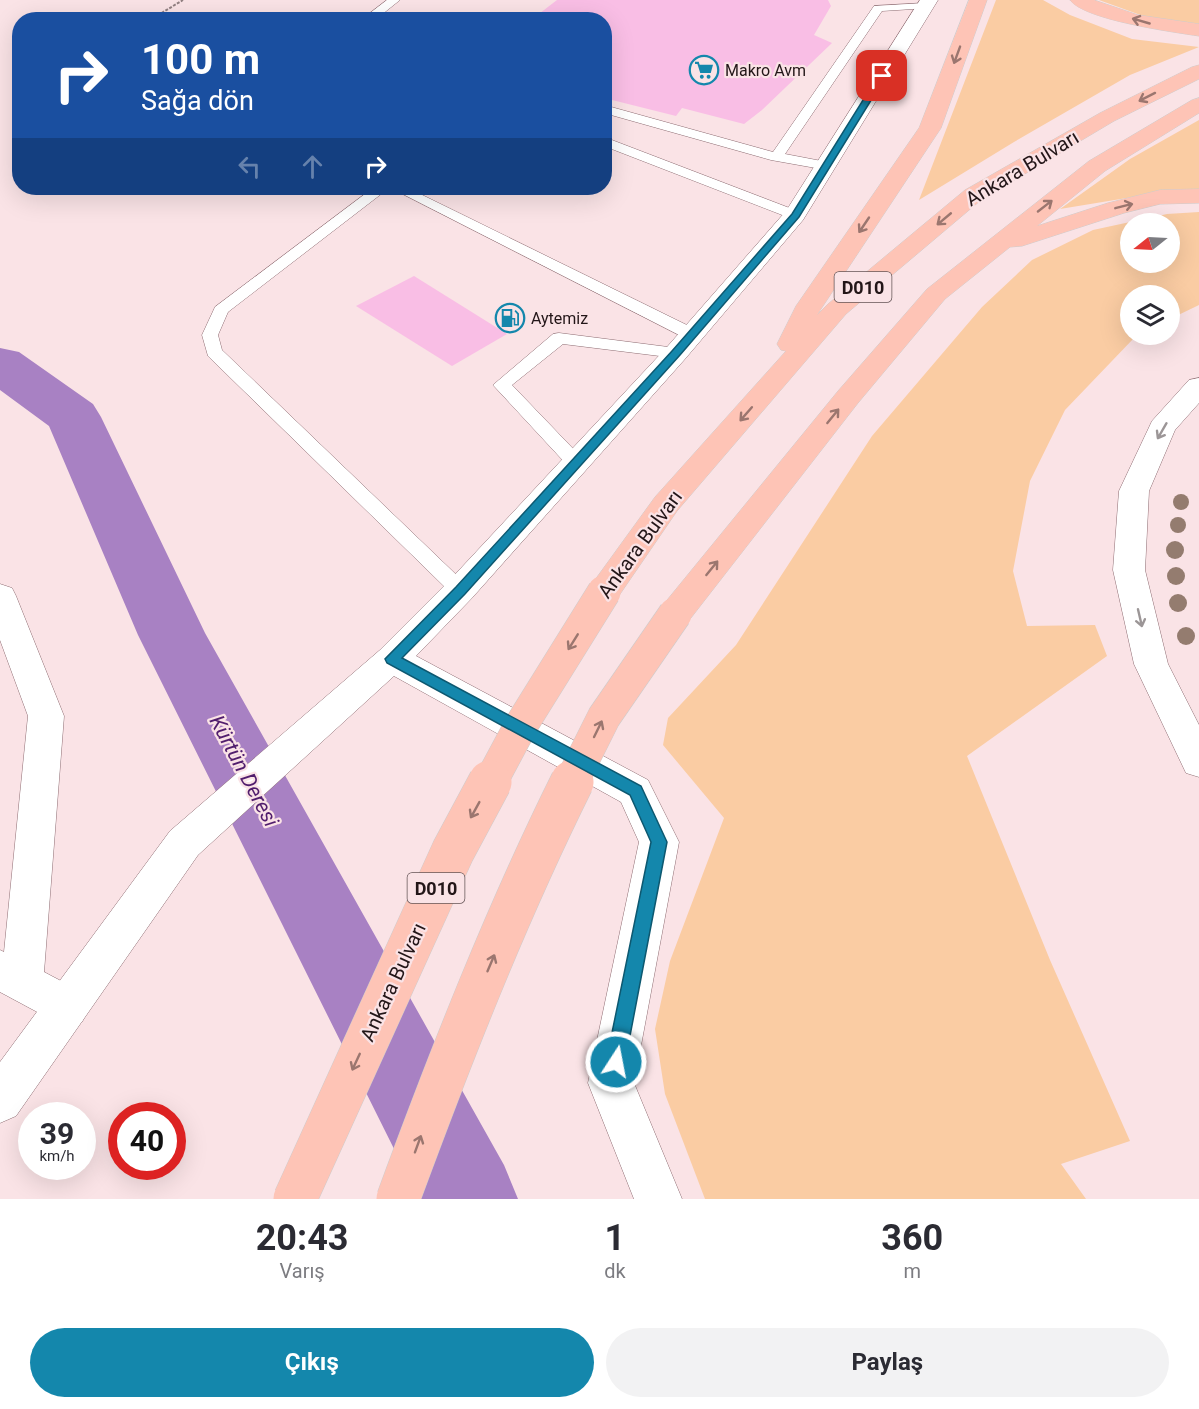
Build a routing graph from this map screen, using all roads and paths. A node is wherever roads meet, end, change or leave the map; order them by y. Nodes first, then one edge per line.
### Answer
1 (183, 0) edge
2 (394, 0) edge
3 (978, 0) edge
4 (1079, 0) edge
5 (927, 3) edge
6 (163, 12) edge
7 (378, 12) edge
8 (1199, 30) edge
9 (1199, 71) edge
10 (1199, 104) edge
11 (612, 111) edge
12 (612, 144) edge
13 (776, 157) junction
14 (827, 166) junction
15 (373, 195) edge
16 (411, 195) edge
17 (1199, 196) edge
18 (795, 215) junction
19 (989, 250) junction
20 (684, 344) junction
21 (770, 385) junction
22 (1199, 386) edge
23 (575, 462) junction
24 (460, 590) junction
25 (0, 596) edge
26 (386, 663) junction
27 (1199, 762) edge
28 (11, 976) edge
29 (67, 1007) junction
30 (0, 1101) edge
31 (295, 1199) edge
32 (398, 1199) edge
33 (658, 1199) edge

1 - 6 path
2 - 7 lane
3 -> 21 highway
8 -> 4 highway
5 - 13 lane
5 - 14 street
9 -> 21 highway, Ankara Bulvarı / D010
19 -> 10 highway, Ankara Bulvarı / D010
11 - 13 lane
12 - 18 lane
13 - 14 lane
14 - 18 street
15 - 24 lane
16 - 20 lane
19 -> 17 highway
18 - 20 street
32 -> 19 highway, Ankara Bulvarı / D010, bridge
20 - 23 street
20 - 23 lane
21 -> 31 highway, Ankara Bulvarı / D010, bridge
22 -> 27 street
23 - 24 street
24 - 26 street
25 - 28 street
26 - 29 street
26 - 33 street
28 - 29 street
29 - 30 street

